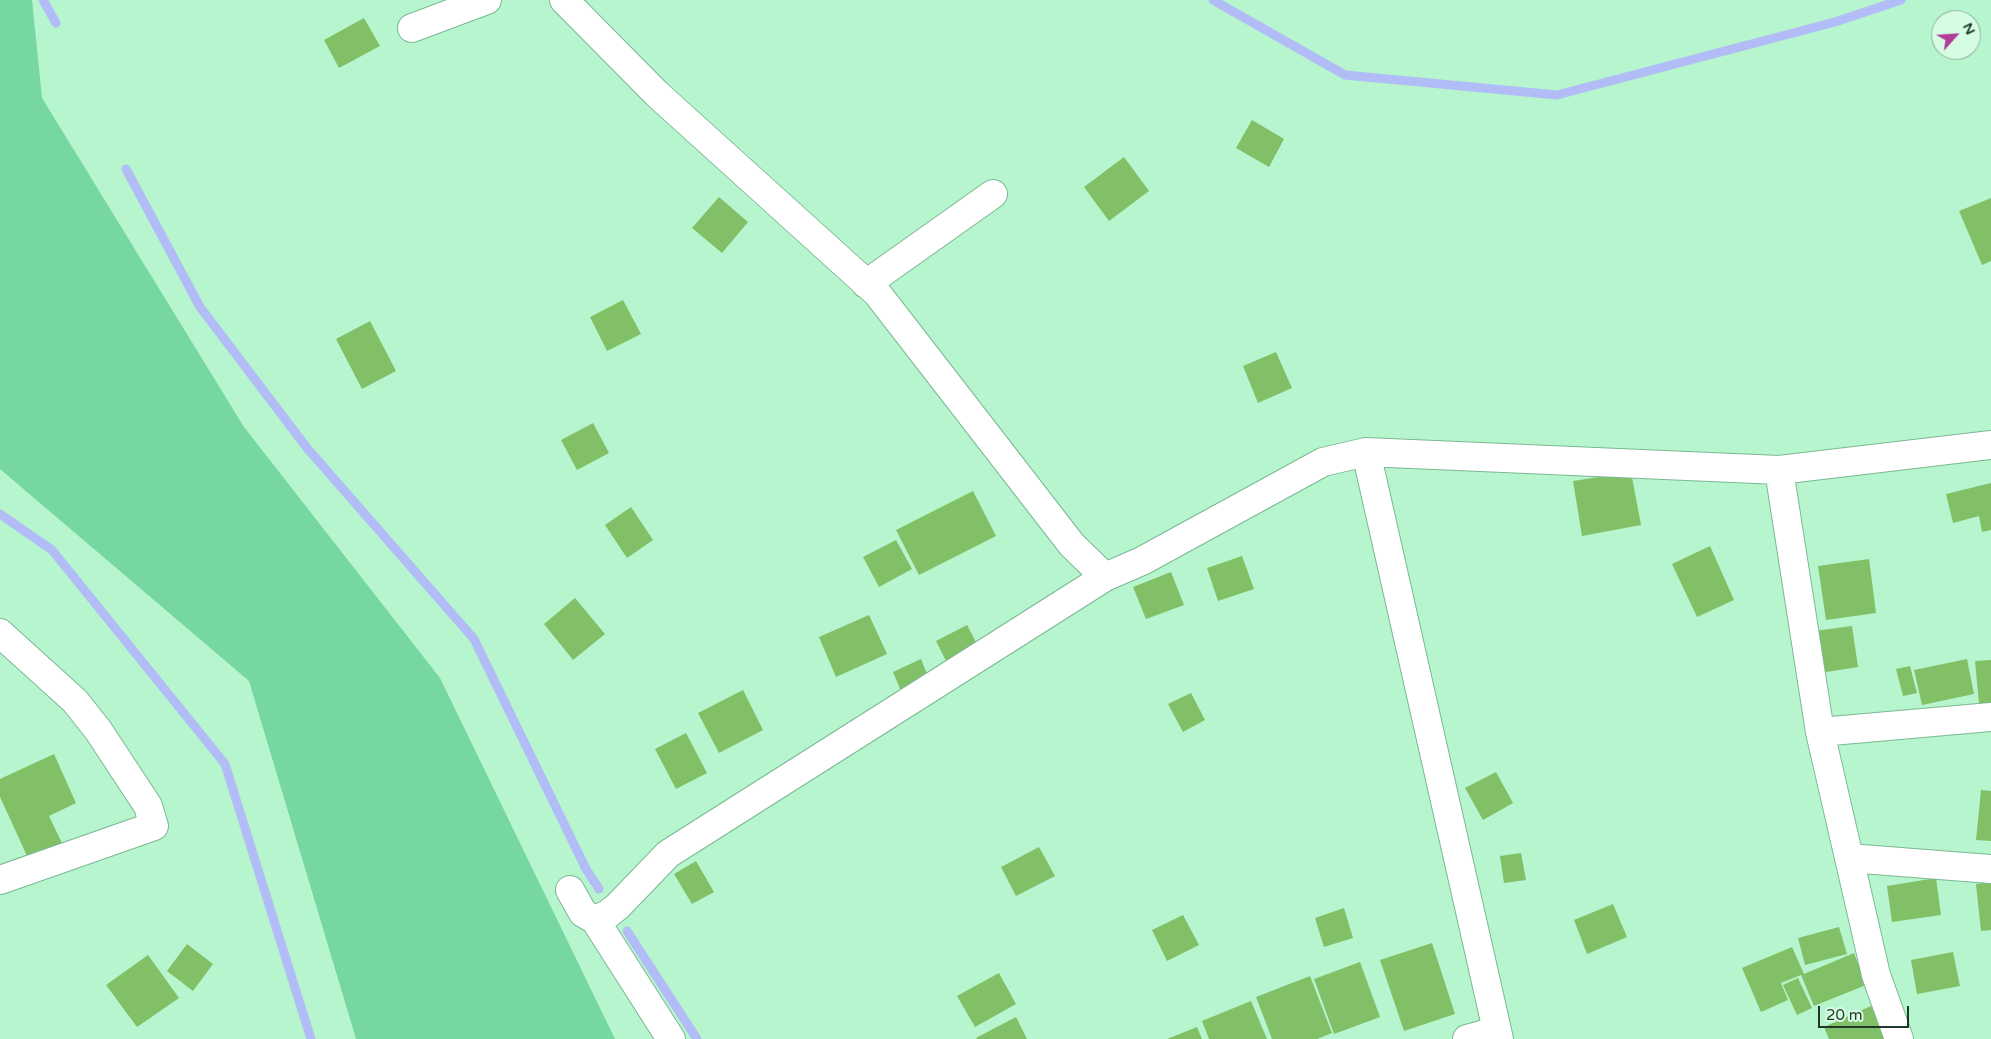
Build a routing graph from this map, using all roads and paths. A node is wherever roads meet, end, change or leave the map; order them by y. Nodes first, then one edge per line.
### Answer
1 (487, 0) edge
2 (564, 0) edge
3 (412, 28) dead end
4 (994, 194) dead end
5 (866, 284) junction
6 (1991, 445) edge
7 (1366, 452) junction
8 (1779, 470) junction
9 (1105, 577) junction
10 (0, 633) edge
11 (1991, 717) edge
12 (1820, 732) junction
13 (1849, 858) junction
14 (1991, 869) edge
15 (0, 880) edge
16 (570, 890) dead end
17 (595, 920) junction
18 (1498, 1035) edge
19 (671, 1039) edge
20 (1467, 1039) edge
21 (1899, 1039) edge

1 - 3 street
2 - 5 street
4 - 5 street
5 - 9 street
6 - 8 street
7 - 8 street
7 - 9 street
7 - 18 street
8 - 12 street
9 - 17 street
10 - 15 street
11 - 12 street
12 - 13 street
13 - 14 street
13 - 21 street
16 - 17 street
17 - 19 street
18 - 20 street

